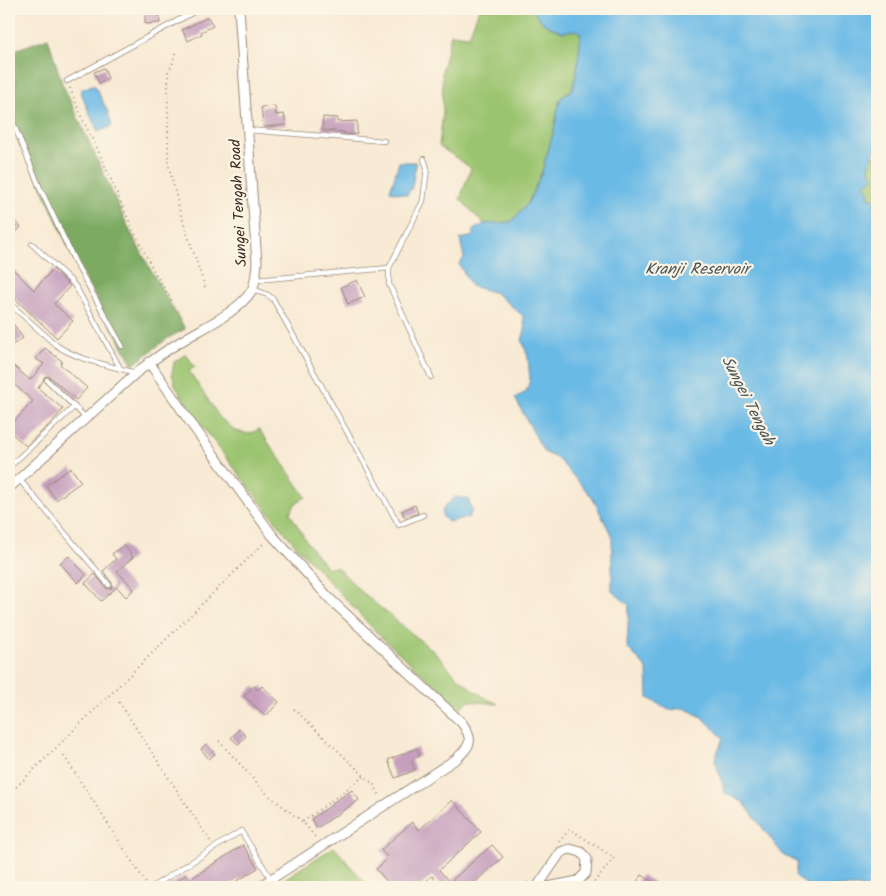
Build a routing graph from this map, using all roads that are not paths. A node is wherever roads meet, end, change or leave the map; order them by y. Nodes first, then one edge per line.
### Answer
1 (197, 9) edge
2 (239, 9) edge
3 (67, 81) road end
4 (9, 113) edge
5 (247, 130) junction
6 (384, 141) dead end
7 (424, 159) dead end
8 (32, 244) dead end
9 (389, 268) junction
10 (254, 284) junction
11 (9, 303) edge
12 (122, 346) dead end
13 (149, 362) junction
14 (120, 368) junction
15 (136, 373) junction
16 (432, 377) dead end
17 (47, 380) dead end
18 (74, 407) junction
19 (86, 418) junction
20 (9, 467) edge
21 (19, 479) junction
22 (9, 488) edge
23 (422, 515) dead end
24 (109, 585) dead end
25 (271, 879) junction
26 (150, 887) edge
27 (259, 887) edge
28 (537, 887) edge
29 (548, 887) edge

1 - 3 lane
2 - 5 street, Sungei Tengah Road
4 - 12 lane
5 - 6 lane
5 - 10 street, Sungei Tengah Road
7 - 9 lane
8 - 14 lane
9 - 10 lane
9 - 16 lane
10 - 13 street, Sungei Tengah Road
10 - 23 lane
11 - 14 lane
13 - 15 street, Sungei Tengah Road
13 - 25 street
14 - 15 lane
15 - 19 street, Sungei Tengah Road
17 - 18 lane
18 - 19 lane
18 - 20 lane
19 - 21 street, Sungei Tengah Road
21 - 22 street, Sungei Tengah Road
21 - 24 lane
25 - 26 lane
25 - 27 street
28 - 29 street

